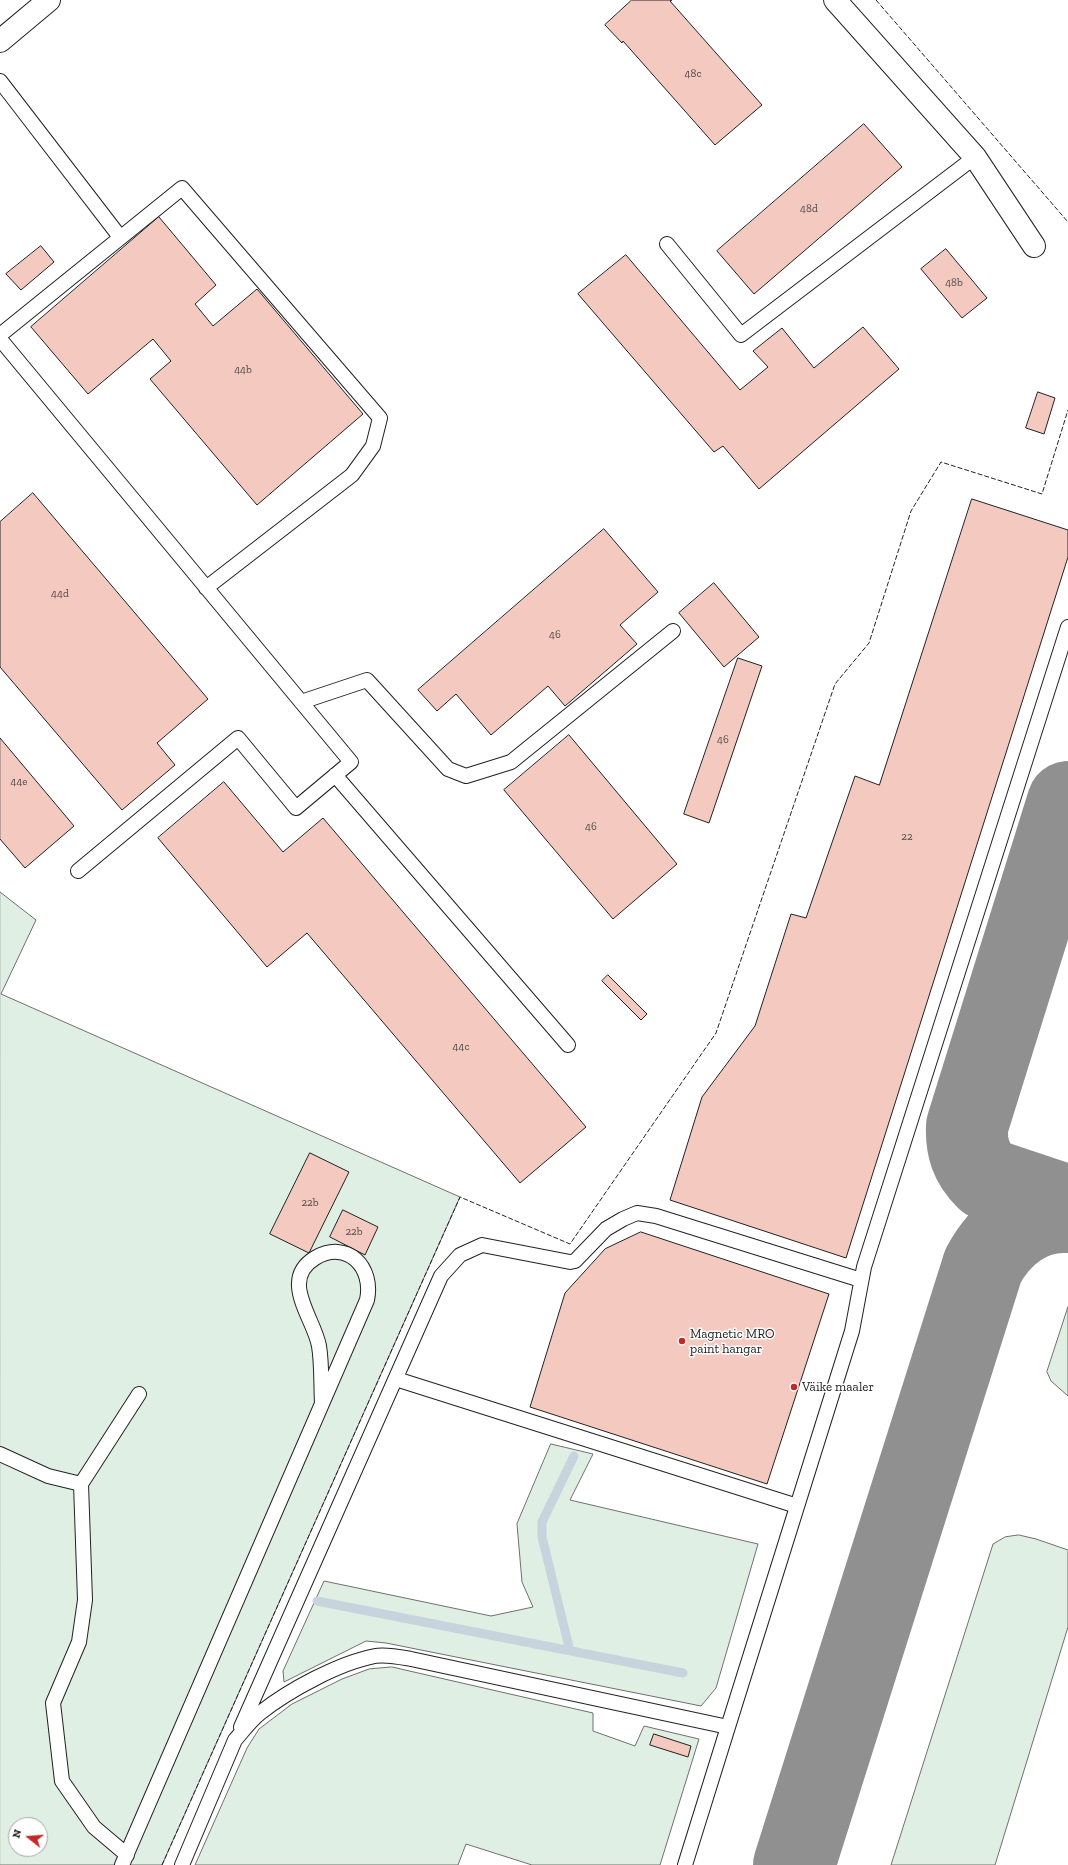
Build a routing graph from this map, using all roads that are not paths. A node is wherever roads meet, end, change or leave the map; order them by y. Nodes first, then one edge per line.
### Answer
1 (49, 0) edge
2 (835, 0) edge
3 (0, 41) edge
4 (0, 81) edge
5 (975, 157) junction
6 (120, 237) junction
7 (667, 244) dead end
8 (1034, 246) dead end
9 (0, 335) edge
10 (0, 339) edge
11 (206, 588) junction
12 (1068, 627) edge
13 (673, 631) dead end
14 (301, 702) junction
15 (335, 775) junction
16 (78, 870) dead end
17 (568, 1045) dead end
18 (861, 1280) junction
19 (396, 1379) junction
20 (139, 1394) dead end
21 (322, 1403) junction
22 (0, 1454) edge
23 (81, 1484) junction
24 (797, 1506) junction
25 (728, 1727) junction
26 (235, 1740) junction
27 (125, 1860) edge
28 (182, 1865) edge
29 (685, 1865) edge

1 - 3 street
2 - 5 street
4 - 6 lane
5 - 7 lane
5 - 8 street
6 - 9 lane
6 - 11 lane
10 - 11 lane
11 - 14 lane
12 - 18 lane
13 - 14 lane
14 - 15 lane
15 - 16 lane
15 - 17 lane
18 - 19 lane
18 - 24 lane
19 - 24 lane
19 - 26 lane
20 - 23 lane
21 - 21 lane
21 - 27 lane
22 - 23 lane
23 - 27 lane
24 - 25 lane
25 - 26 lane
25 - 29 lane
26 - 28 lane

